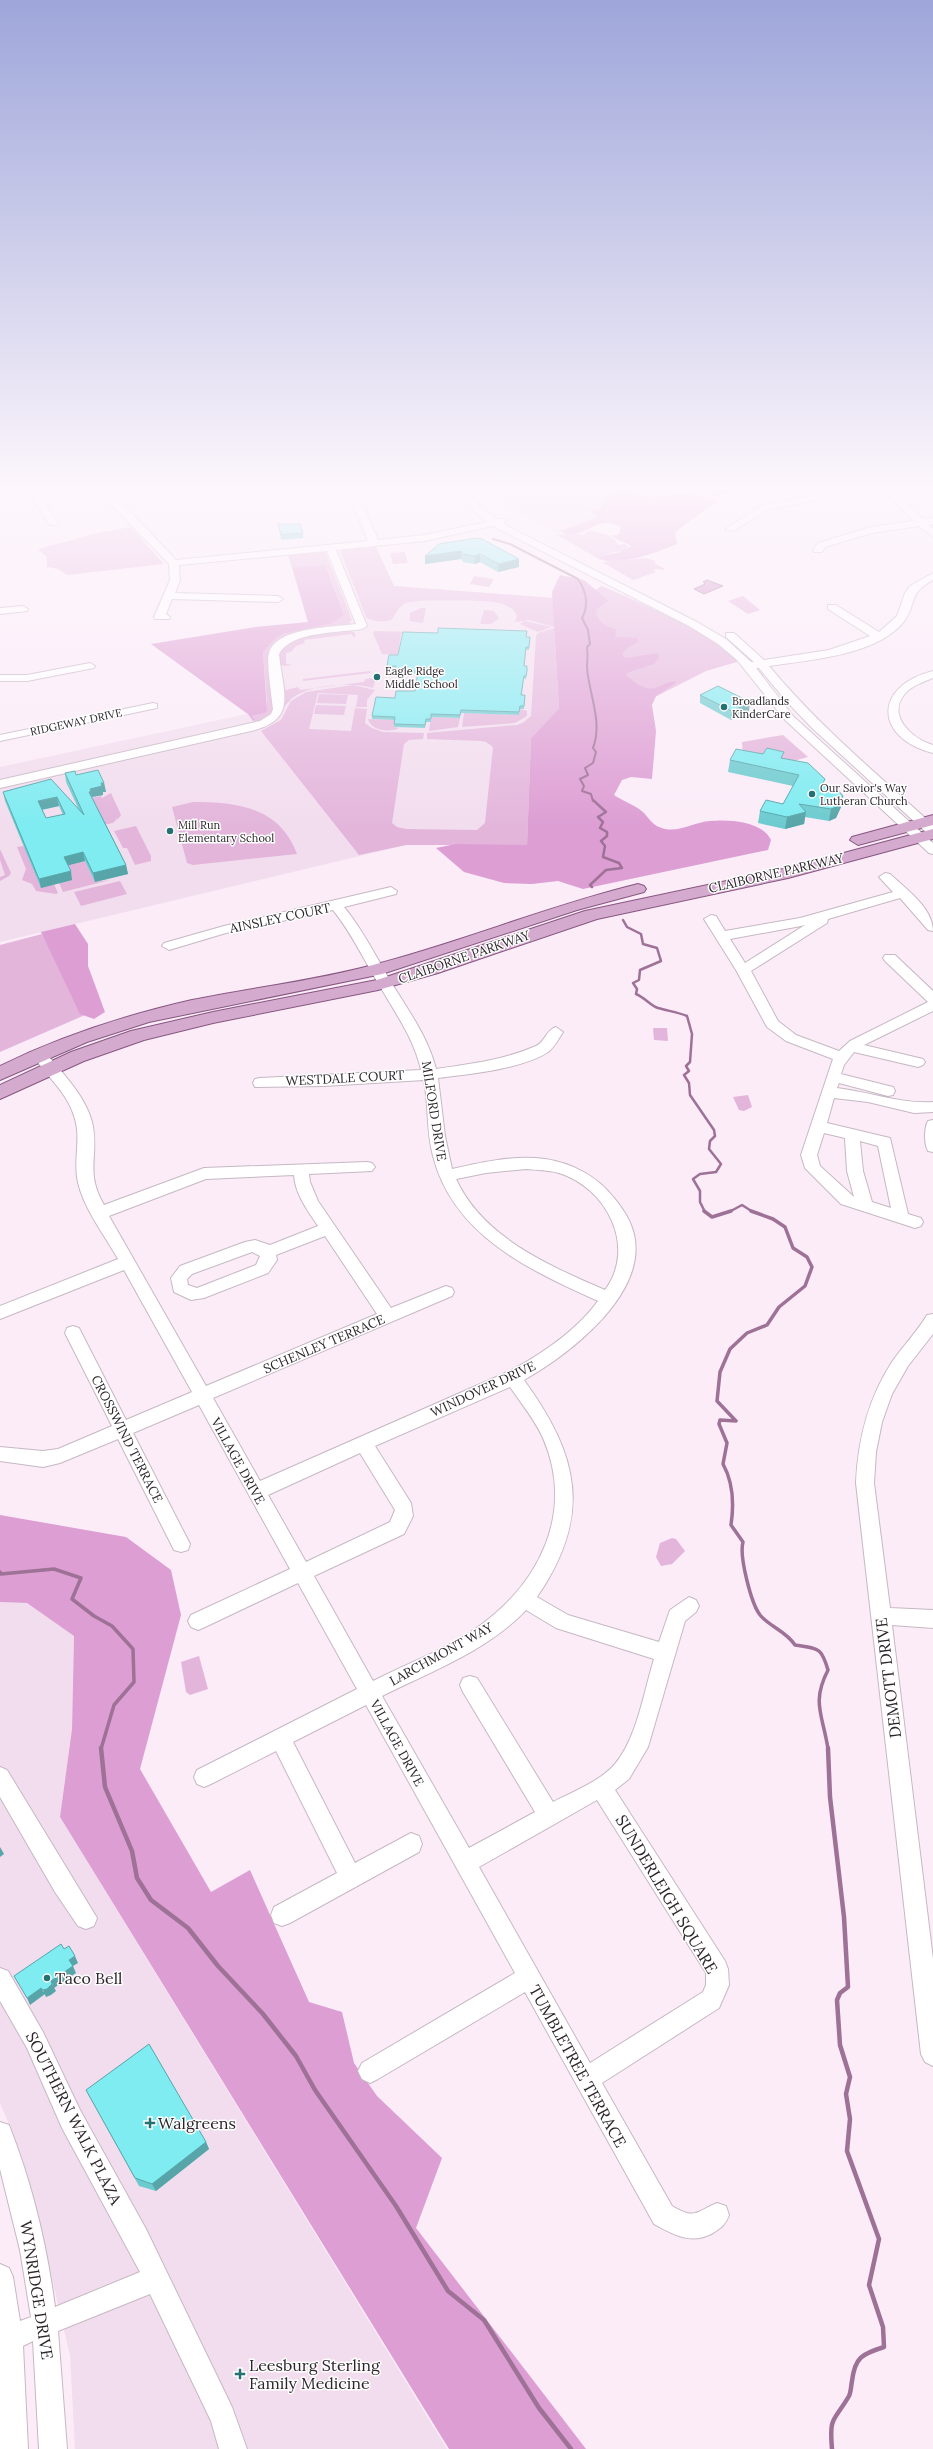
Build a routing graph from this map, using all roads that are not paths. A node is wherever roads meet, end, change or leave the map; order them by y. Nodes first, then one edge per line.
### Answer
1 (167, 599) edge
2 (351, 599) edge
3 (646, 599) edge
4 (665, 599) edge
5 (907, 599) edge
6 (832, 606) dead end
7 (23, 609) dead end
8 (0, 611) edge
9 (165, 617) dead end
10 (878, 636) junction
11 (763, 663) junction
12 (90, 666) dead end
13 (748, 666) junction
14 (933, 674) edge
15 (0, 678) edge
16 (153, 706) dead end
17 (0, 738) edge
18 (933, 749) edge
19 (0, 784) edge
20 (925, 829) edge
21 (933, 850) edge
22 (885, 876) dead end
23 (391, 892) dead end
24 (903, 894) junction
25 (337, 907) junction
26 (822, 916) junction
27 (711, 919) dead end
28 (933, 928) edge
29 (722, 936) junction
30 (169, 946) dead end
31 (890, 958) dead end
32 (743, 970) junction
33 (381, 976) junction
34 (933, 999) edge
35 (933, 1004) edge
36 (556, 1032) dead end
37 (852, 1046) junction
38 (841, 1057) junction
39 (45, 1061) junction
40 (918, 1062) dead end
41 (429, 1073) junction
42 (0, 1074) edge
43 (833, 1076) junction
44 (260, 1082) dead end
45 (828, 1092) junction
46 (870, 1092) junction
47 (0, 1093) edge
48 (933, 1106) edge
49 (933, 1125) edge
50 (818, 1126) junction
51 (852, 1134) junction
52 (933, 1147) edge
53 (367, 1167) dead end
54 (301, 1170) junction
55 (446, 1176) junction
56 (865, 1207) junction
57 (100, 1213) junction
58 (328, 1229) junction
59 (268, 1252) junction
60 (127, 1262) junction
61 (446, 1292) dead end
62 (609, 1299) junction
63 (0, 1313) edge
64 (388, 1317) junction
65 (933, 1320) edge
66 (74, 1333) dead end
67 (512, 1377) junction
68 (202, 1396) junction
69 (122, 1429) junction
70 (363, 1443) junction
71 (0, 1454) edge
72 (256, 1492) junction
73 (181, 1544) dead end
74 (302, 1574) junction
75 (524, 1599) junction
76 (689, 1606) dead end
77 (881, 1616) junction
78 (933, 1619) edge
79 (198, 1621) dead end
80 (665, 1653) junction
81 (470, 1685) dead end
82 (369, 1693) junction
83 (280, 1738) junction
84 (204, 1776) dead end
85 (0, 1778) edge
86 (601, 1787) junction
87 (549, 1816) junction
88 (412, 1844) dead end
89 (464, 1863) junction
90 (350, 1877) junction
91 (282, 1915) dead end
92 (86, 1918) dead end
93 (529, 1977) junction
94 (0, 1979) edge
95 (933, 2054) edge
96 (370, 2071) dead end
97 (586, 2079) junction
98 (0, 2134) edge
99 (717, 2214) dead end
100 (0, 2277) edge
101 (155, 2279) junction
102 (45, 2326) junction
103 (10, 2338) junction
104 (14, 2449) edge
105 (53, 2449) edge
106 (233, 2449) edge

1 - 9 street
2 - 19 street
3 - 13 street
4 - 11 street
5 - 10 street
6 - 10 street
7 - 8 street
10 - 11 street
11 - 13 street
11 - 20 street
12 - 15 street
13 - 20 street
14 - 18 street
16 - 17 street, RIDGEWAY DRIVE
20 - 21 street
20 - 33 main road, CLAIBORNE PARKWAY
22 - 24 street
23 - 25 street, AINSLEY COURT
24 - 26 street
24 - 28 street
25 - 30 street, AINSLEY COURT
25 - 33 street, MILFORD DRIVE
26 - 29 street
26 - 32 street
27 - 29 street
29 - 32 street
31 - 34 street
32 - 38 street
33 - 39 main road, CLAIBORNE PARKWAY
33 - 41 street, MILFORD DRIVE
35 - 37 street
36 - 41 street, WESTDALE COURT
37 - 38 street
37 - 40 street
38 - 43 street
39 - 42 main road, CLAIBORNE PARKWAY
39 - 47 main road, CLAIBORNE PARKWAY
39 - 57 street, VILLAGE DRIVE
41 - 44 street, WESTDALE COURT
41 - 55 street, MILFORD DRIVE
43 - 45 street
43 - 46 street
45 - 46 street
45 - 50 street
46 - 48 street
49 - 52 street
50 - 51 street
50 - 56 street
51 - 56 street
51 - 56 street
53 - 54 street
54 - 57 street
54 - 58 street
55 - 62 street, MILFORD DRIVE
55 - 62 street, WINDOVER DRIVE
57 - 60 street, VILLAGE DRIVE
58 - 59 street
58 - 64 street
59 - 59 street
60 - 63 street
60 - 68 street, VILLAGE DRIVE
61 - 64 street, SCHENLEY TERRACE
62 - 67 street, WINDOVER DRIVE
64 - 68 street, SCHENLEY TERRACE
65 - 77 street, DEMOTT DRIVE
66 - 69 street, CROSSWIND TERRACE
67 - 70 street, WINDOVER DRIVE
67 - 75 street, LARCHMONT WAY
68 - 69 street, SCHENLEY TERRACE
68 - 72 street, VILLAGE DRIVE
69 - 71 street, SCHENLEY TERRACE
69 - 73 street, CROSSWIND TERRACE
70 - 72 street, WINDOVER DRIVE
70 - 74 street
72 - 74 street, VILLAGE DRIVE
74 - 79 street
74 - 82 street, VILLAGE DRIVE
75 - 80 street
75 - 82 street, LARCHMONT WAY
76 - 80 street
77 - 78 street
77 - 95 street, DEMOTT DRIVE
80 - 86 street
81 - 87 street
82 - 83 street, LARCHMONT WAY
82 - 89 street, VILLAGE DRIVE
83 - 84 street, LARCHMONT WAY
83 - 90 street
85 - 92 street
86 - 87 street
86 - 97 street, SUNDERLEIGH SQUARE
87 - 89 street
88 - 90 street
89 - 93 street, TUMBLETREE TERRACE
90 - 91 street
93 - 96 street
93 - 97 street, TUMBLETREE TERRACE
94 - 101 street, SOUTHERN WALK PLAZA
97 - 99 street, TUMBLETREE TERRACE
98 - 102 street, WYNRIDGE DRIVE
100 - 103 street
101 - 102 street
101 - 106 street, SOUTHERN WALK PLAZA
102 - 103 street
102 - 105 street, WYNRIDGE DRIVE
103 - 104 street

